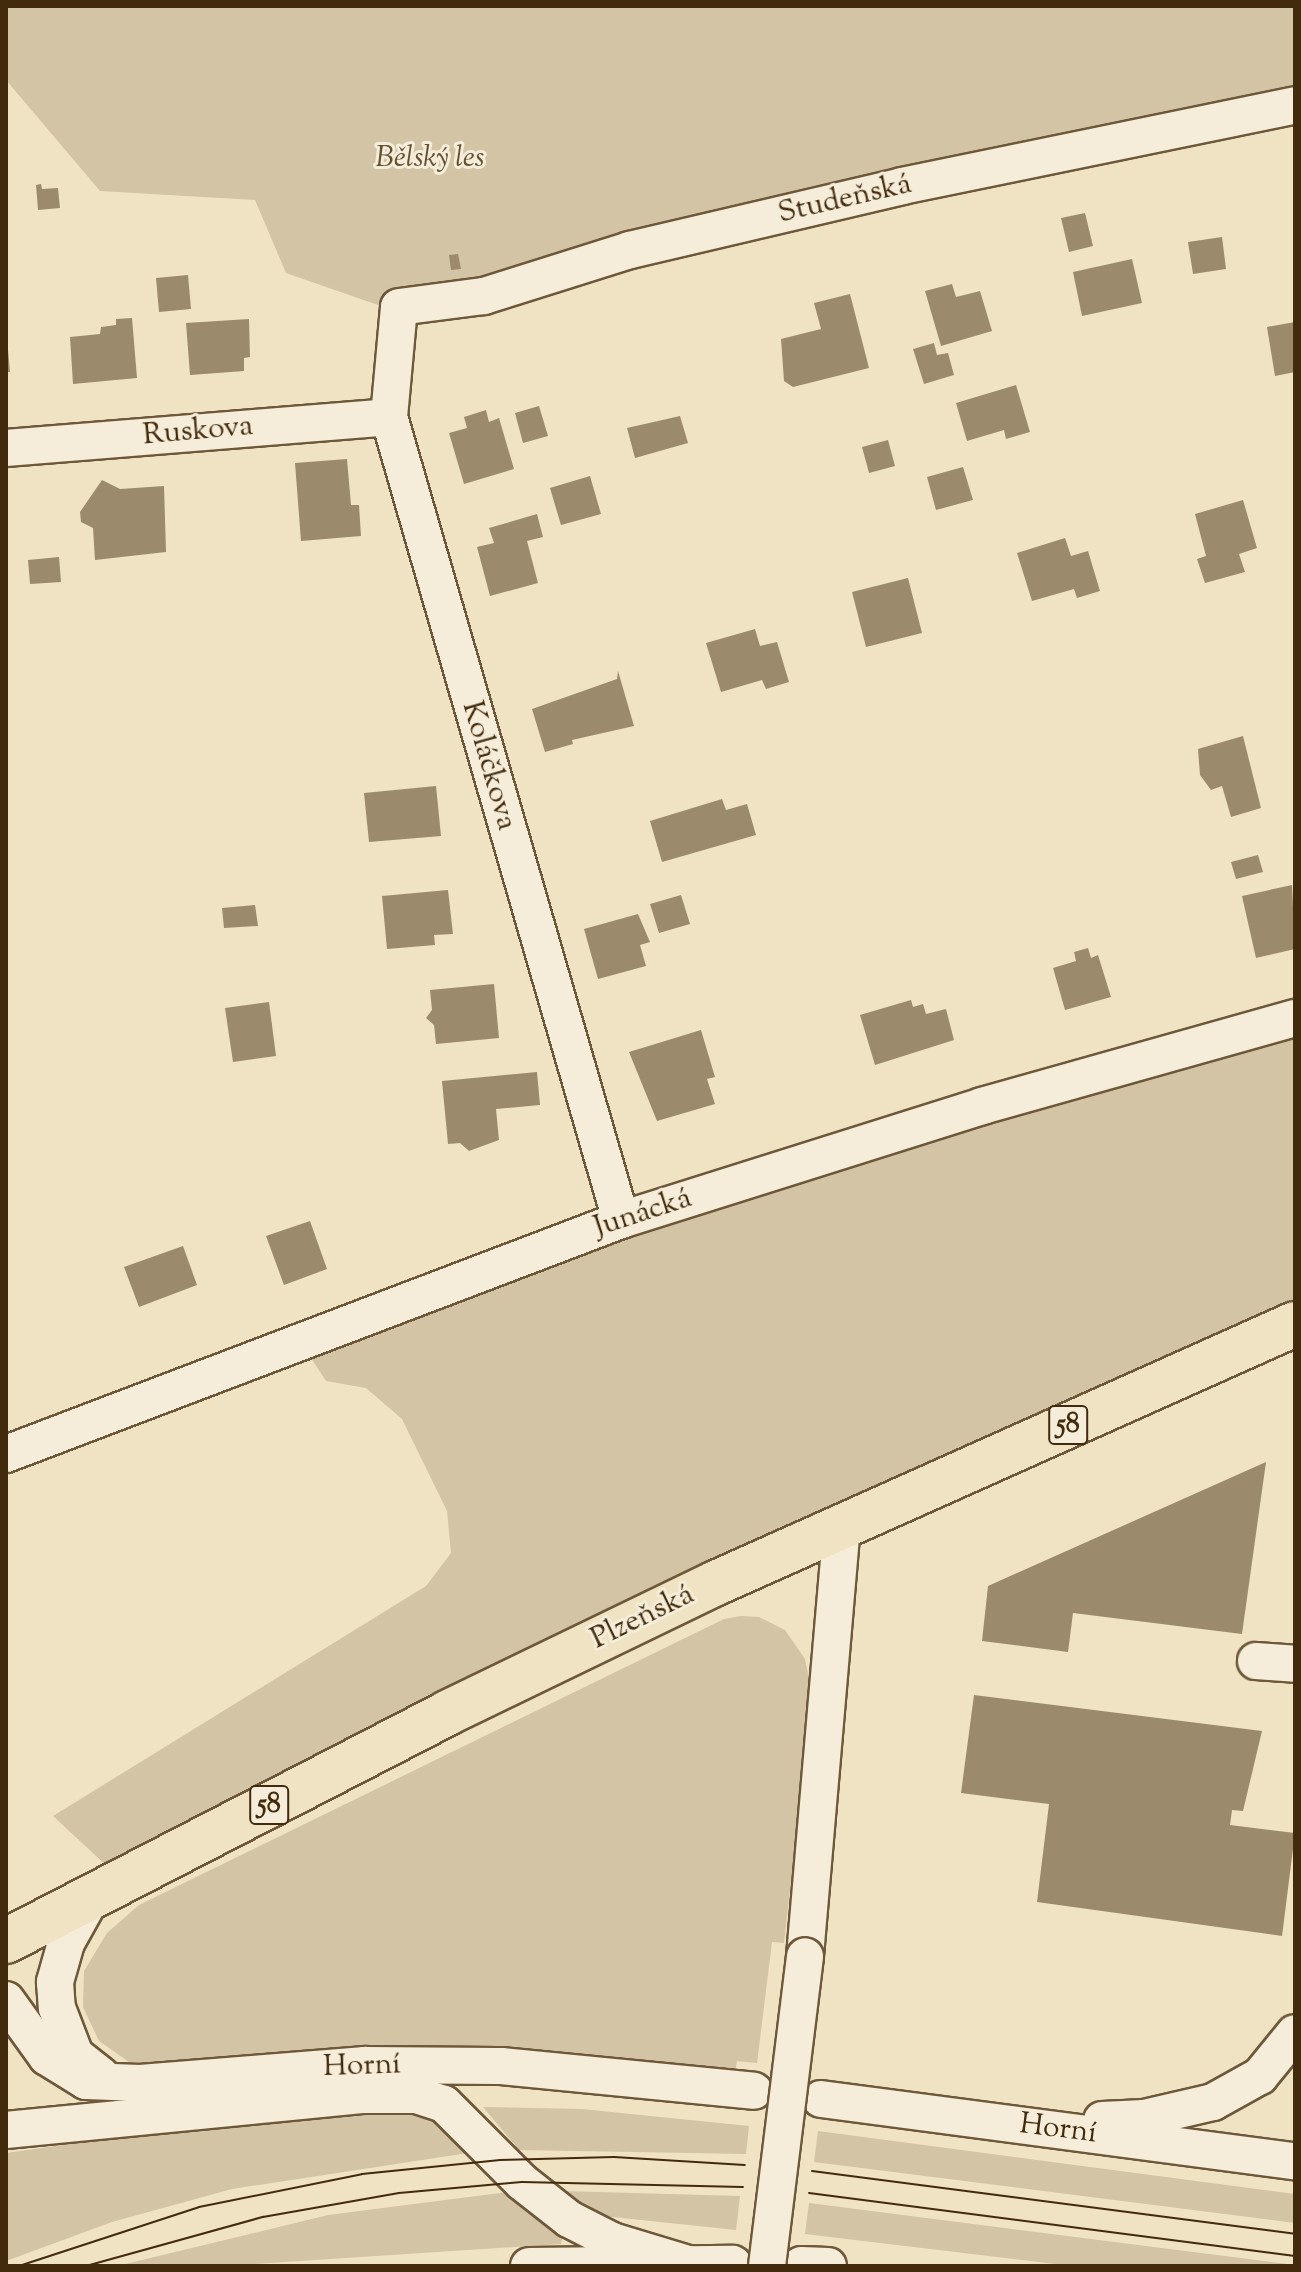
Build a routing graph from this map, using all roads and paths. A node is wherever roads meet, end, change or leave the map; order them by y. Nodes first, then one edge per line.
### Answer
1 (1295, 105) edge
2 (399, 307) joint
3 (389, 417) junction
4 (6, 448) edge
5 (1295, 1018) edge
6 (621, 1220) junction
7 (1295, 1324) edge
8 (6, 1454) edge
9 (842, 1526) junction
10 (1256, 1661) dead end
11 (1295, 1664) edge
12 (91, 1898) junction
13 (6, 1941) edge
14 (6, 2000) edge
15 (1295, 2033) edge
16 (112, 2083) junction
17 (754, 2091) dead end
18 (821, 2099) dead end
19 (872, 2106) junction
20 (6, 2130) edge
21 (1295, 2161) edge
22 (685, 2263) junction
23 (750, 2265) edge
24 (801, 2265) edge
25 (529, 2266) edge
26 (828, 2266) edge

1 - 2 street, Studeňská
2 - 3 street, Koláčkova
3 - 4 street, Ruskova
3 - 6 street, Koláčkova
5 - 6 street, Junácká
6 - 8 street, Junácká
7 - 9 main road, Plzeňská / 58
9 - 12 main road, Plzeňská / 58
9 - 23 street, bridge
10 - 11 street
12 - 13 main road, Plzeňská / 58
12 - 16 street
14 - 16 street, Horní
15 - 19 street
16 - 17 street, Horní
18 - 19 street, Horní
19 - 21 street, Horní
20 - 22 street
22 - 23 street
22 - 25 street
24 - 26 street

